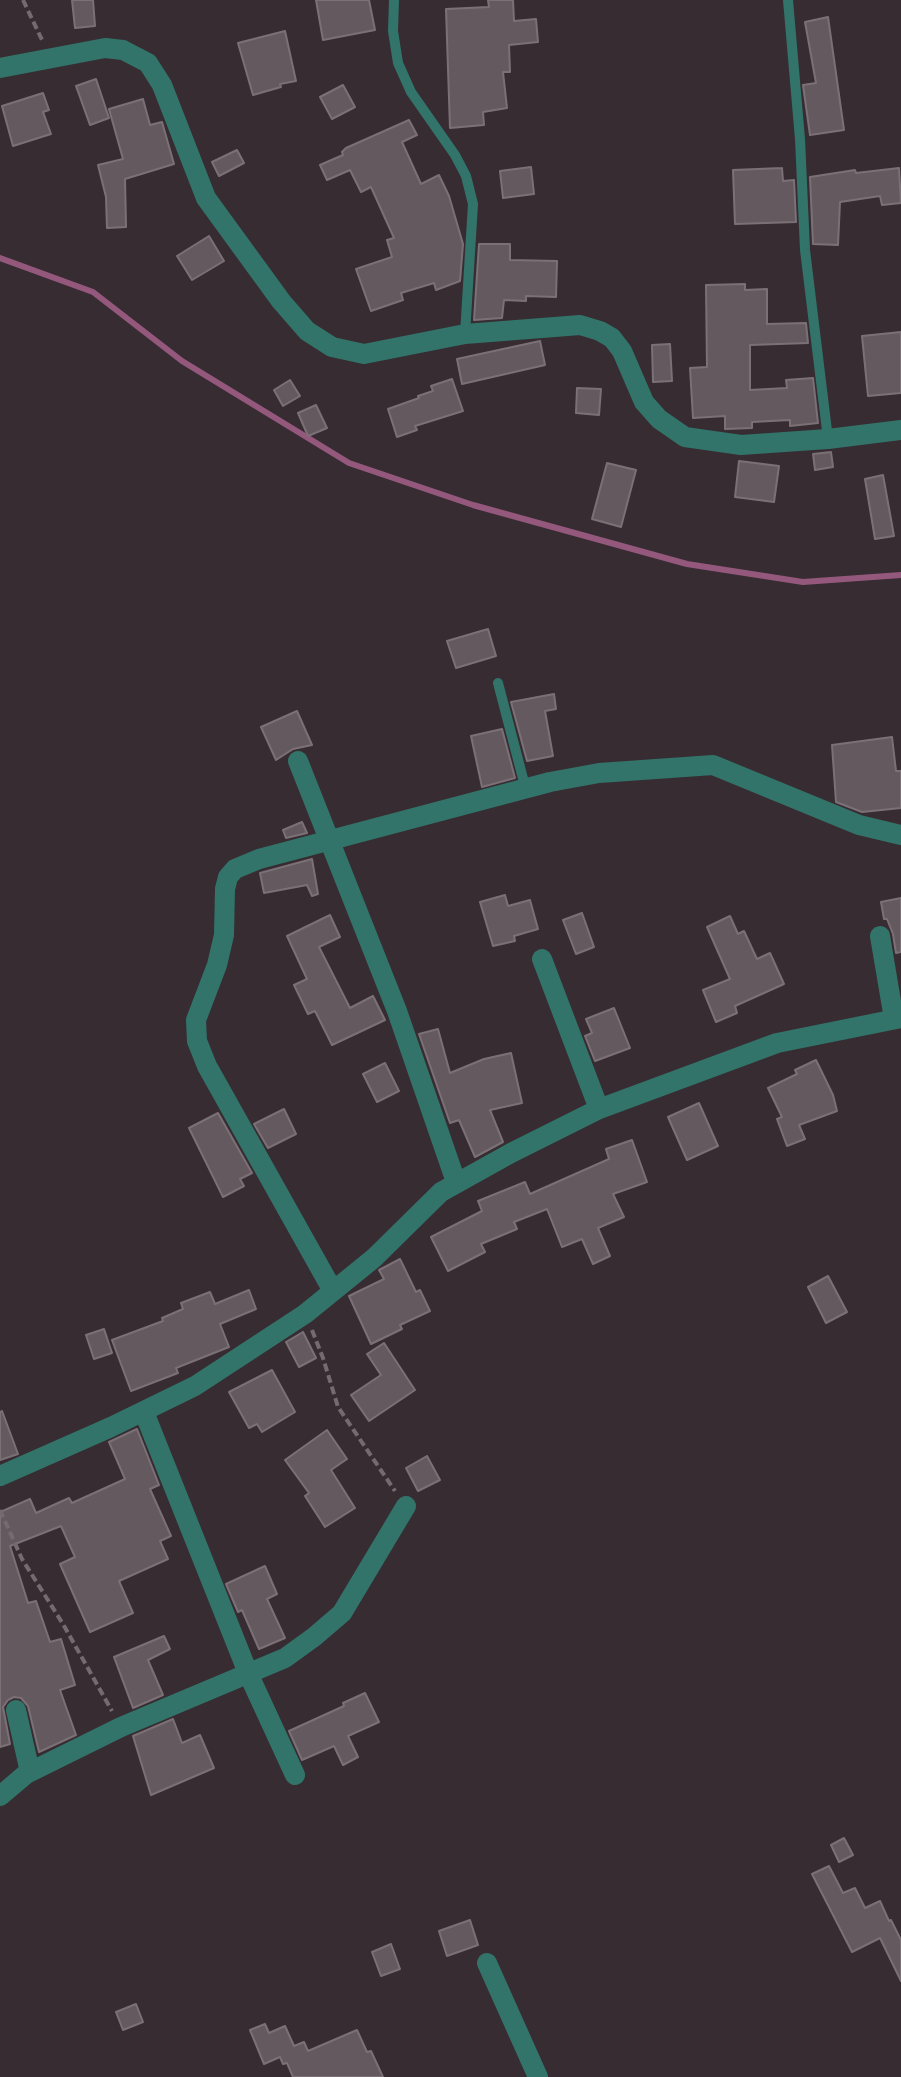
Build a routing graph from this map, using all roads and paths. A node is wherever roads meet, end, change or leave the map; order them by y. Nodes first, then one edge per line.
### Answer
1 (23, 0) edge
2 (394, 0) edge
3 (788, 0) edge
4 (51, 58) junction
5 (0, 68) edge
6 (465, 334) junction
7 (901, 430) edge
8 (828, 439) junction
9 (498, 683) dead end
10 (298, 761) dead end
11 (526, 790) junction
12 (901, 835) edge
13 (329, 840) junction
14 (880, 936) dead end
15 (542, 959) dead end
16 (898, 1019) edge
17 (599, 1109) junction
18 (456, 1182) junction
19 (333, 1291) junction
20 (305, 1314) junction
21 (144, 1412) junction
22 (0, 1476) edge
23 (406, 1506) joint
24 (0, 1510) edge
25 (248, 1673) junction
26 (16, 1710) dead end
27 (121, 1727) junction
28 (30, 1772) junction
29 (295, 1775) dead end
30 (0, 1796) edge
31 (487, 1963) dead end
32 (538, 2077) edge

1 - 4 path
2 - 6 lane
3 - 8 lane
4 - 5 street
4 - 6 street
6 - 8 street
7 - 8 street
9 - 11 lane
10 - 13 street
11 - 12 street
11 - 13 street
13 - 18 street
13 - 19 street
14 - 16 street
15 - 17 street
16 - 17 street
17 - 18 street
18 - 19 street
19 - 20 street
20 - 21 street
20 - 23 path
21 - 22 street
21 - 25 street
23 - 25 street
24 - 27 path
25 - 27 street
25 - 29 street
26 - 28 street
27 - 28 street
28 - 30 street
31 - 32 street

